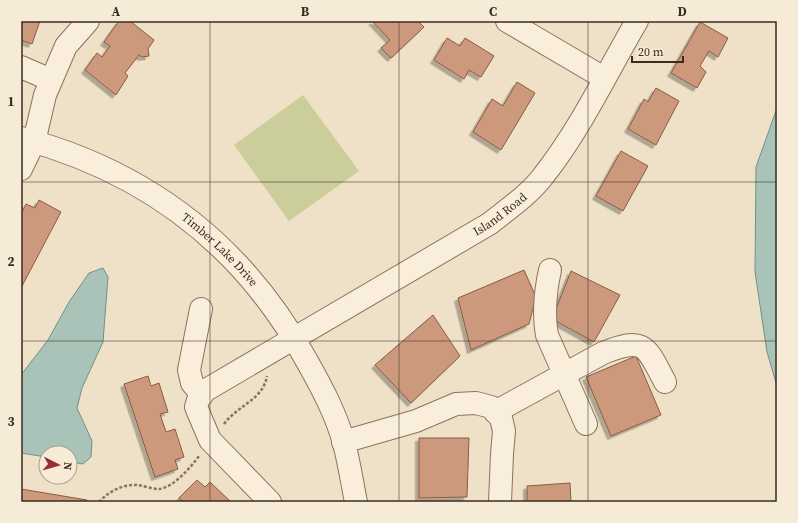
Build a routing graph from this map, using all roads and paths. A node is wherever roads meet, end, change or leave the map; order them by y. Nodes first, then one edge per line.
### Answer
1 (88, 21) edge
2 (507, 21) edge
3 (637, 21) edge
4 (21, 67) edge
5 (604, 78) junction
6 (51, 80) junction
7 (27, 140) edge
8 (21, 169) edge
9 (550, 270) dead end
10 (201, 309) dead end
11 (295, 338) junction
12 (565, 374) junction
13 (665, 382) dead end
14 (202, 395) junction
15 (495, 412) junction
16 (586, 424) dead end
17 (343, 442) junction
18 (270, 502) edge
19 (356, 502) edge
20 (500, 502) edge

1 - 6 street
2 - 5 street
3 - 5 street, Island Road
4 - 6 street
5 - 11 street, Island Road
6 - 7 street
7 - 8 street
7 - 11 street, Timber Lake Drive
9 - 12 street
10 - 14 street
11 - 14 street, Island Road
11 - 17 street, Timber Lake Drive
12 - 13 street
12 - 15 street
12 - 16 street
14 - 18 street
15 - 17 street
15 - 20 street
17 - 19 street, Timber Lake Drive

